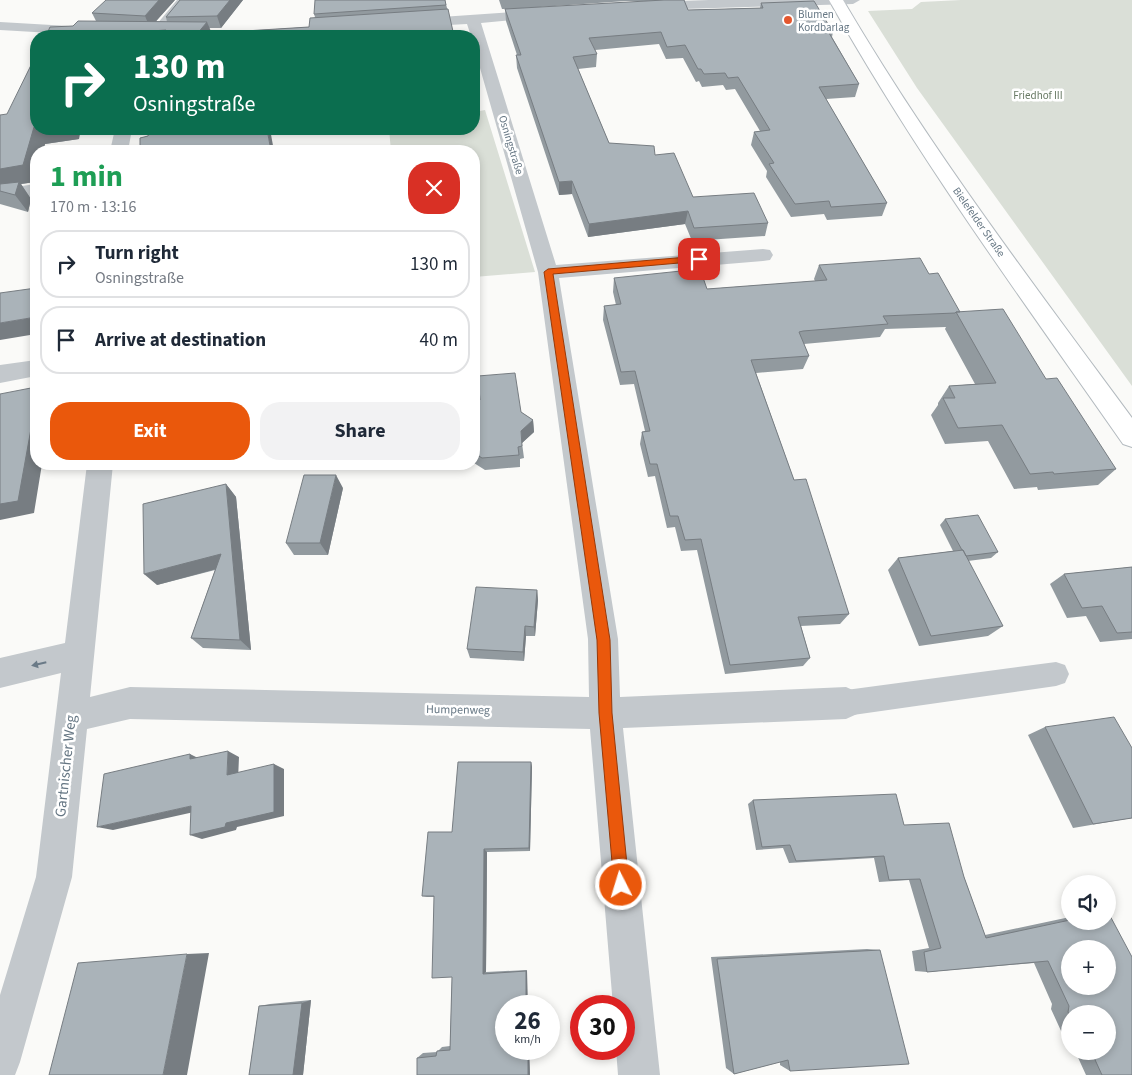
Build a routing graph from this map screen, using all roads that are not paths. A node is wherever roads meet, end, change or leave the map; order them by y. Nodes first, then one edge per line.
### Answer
1 (185, 0) edge
2 (842, 0) edge
3 (636, 7) edge
4 (559, 12) edge
5 (473, 19) junction
6 (395, 24) edge
7 (0, 26) edge
8 (71, 30) edge
9 (156, 30) edge
10 (476, 30) edge
11 (480, 43) edge
12 (30, 191) edge
13 (0, 195) edge
14 (763, 255) dead end
15 (548, 272) junction
16 (30, 369) edge
17 (0, 374) edge
18 (1132, 437) edge
19 (99, 470) edge
20 (78, 655) junction
21 (0, 673) edge
22 (1056, 674) dead end
23 (846, 703) joint
24 (605, 713) junction
25 (72, 717) junction
26 (0, 1062) edge
27 (639, 1075) edge

1 - 9 street
2 - 3 street
2 - 18 street, Bielefelder Straße
4 - 5 street
5 - 6 street
5 - 10 street, Osningstraße
7 - 8 street
11 - 15 street, Osningstraße
12 - 13 street
14 - 15 street
15 - 24 street, Osningstraße
16 - 17 street
19 - 20 street, Gartnischer Weg
20 -> 21 street
20 - 25 street, Gartnischer Weg
22 - 23 lane
23 - 24 street, Humpenweg
24 - 25 street, Humpenweg
24 - 27 street, Osningstraße
25 - 26 street, Gartnischer Weg

